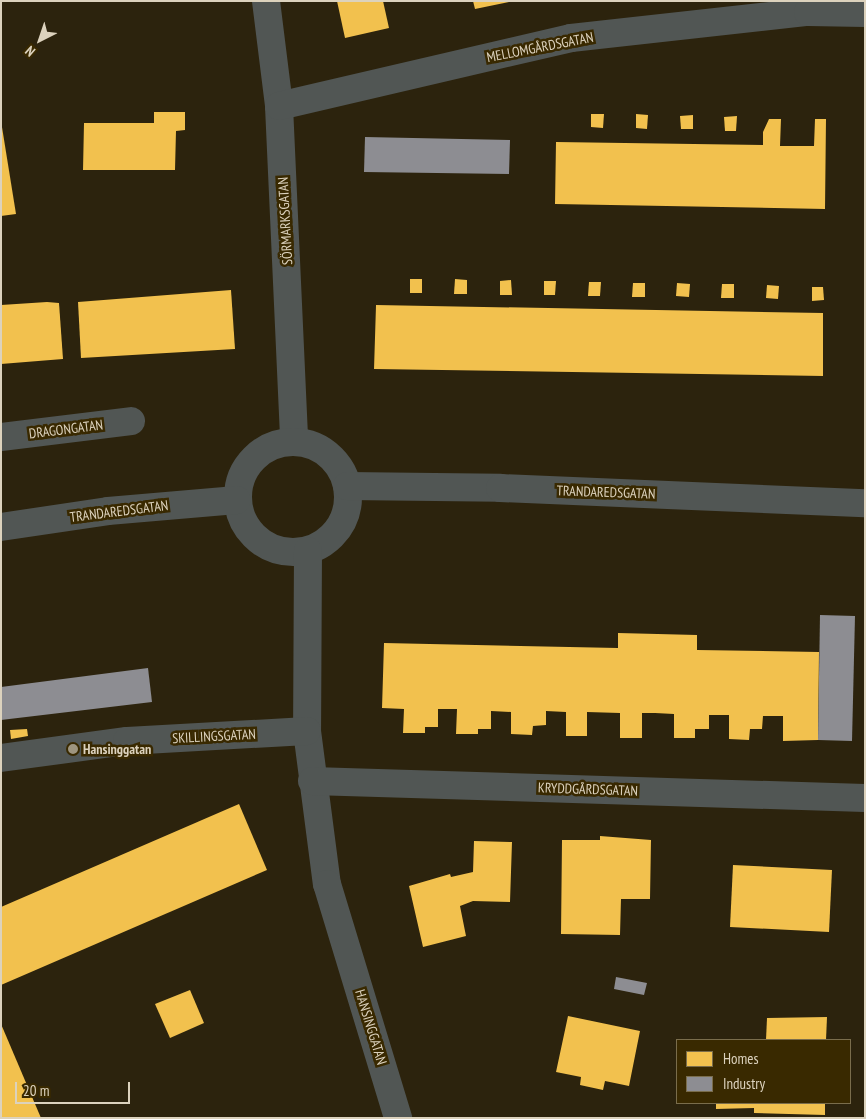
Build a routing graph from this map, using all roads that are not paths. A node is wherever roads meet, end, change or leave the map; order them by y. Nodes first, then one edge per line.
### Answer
1 (266, 1) edge
2 (865, 12) edge
3 (279, 106) junction
4 (131, 421) dead end
5 (1, 437) edge
6 (294, 441) junction
7 (347, 486) junction
8 (237, 500) junction
9 (865, 503) edge
10 (1, 527) edge
11 (308, 550) junction
12 (307, 731) junction
13 (1, 758) edge
14 (312, 781) junction
15 (865, 798) edge
16 (398, 1118) edge

1 - 3 street, SÖRMARKSGATAN
2 - 3 street, MELLOMGÅRDSGATAN
3 - 6 street, SÖRMARKSGATAN
4 - 5 street, DRAGONGATAN
6 - 7 street
6 - 8 street
7 - 9 street, TRANDAREDSGATAN
7 - 11 street
8 - 10 street, TRANDAREDSGATAN
8 - 11 street
11 - 12 street, HANSINGGATAN
12 - 13 street, SKILLINGSGATAN
12 - 14 street, HANSINGGATAN
14 - 15 street, KRYDDGÅRDSGATAN
14 - 16 street, HANSINGGATAN

